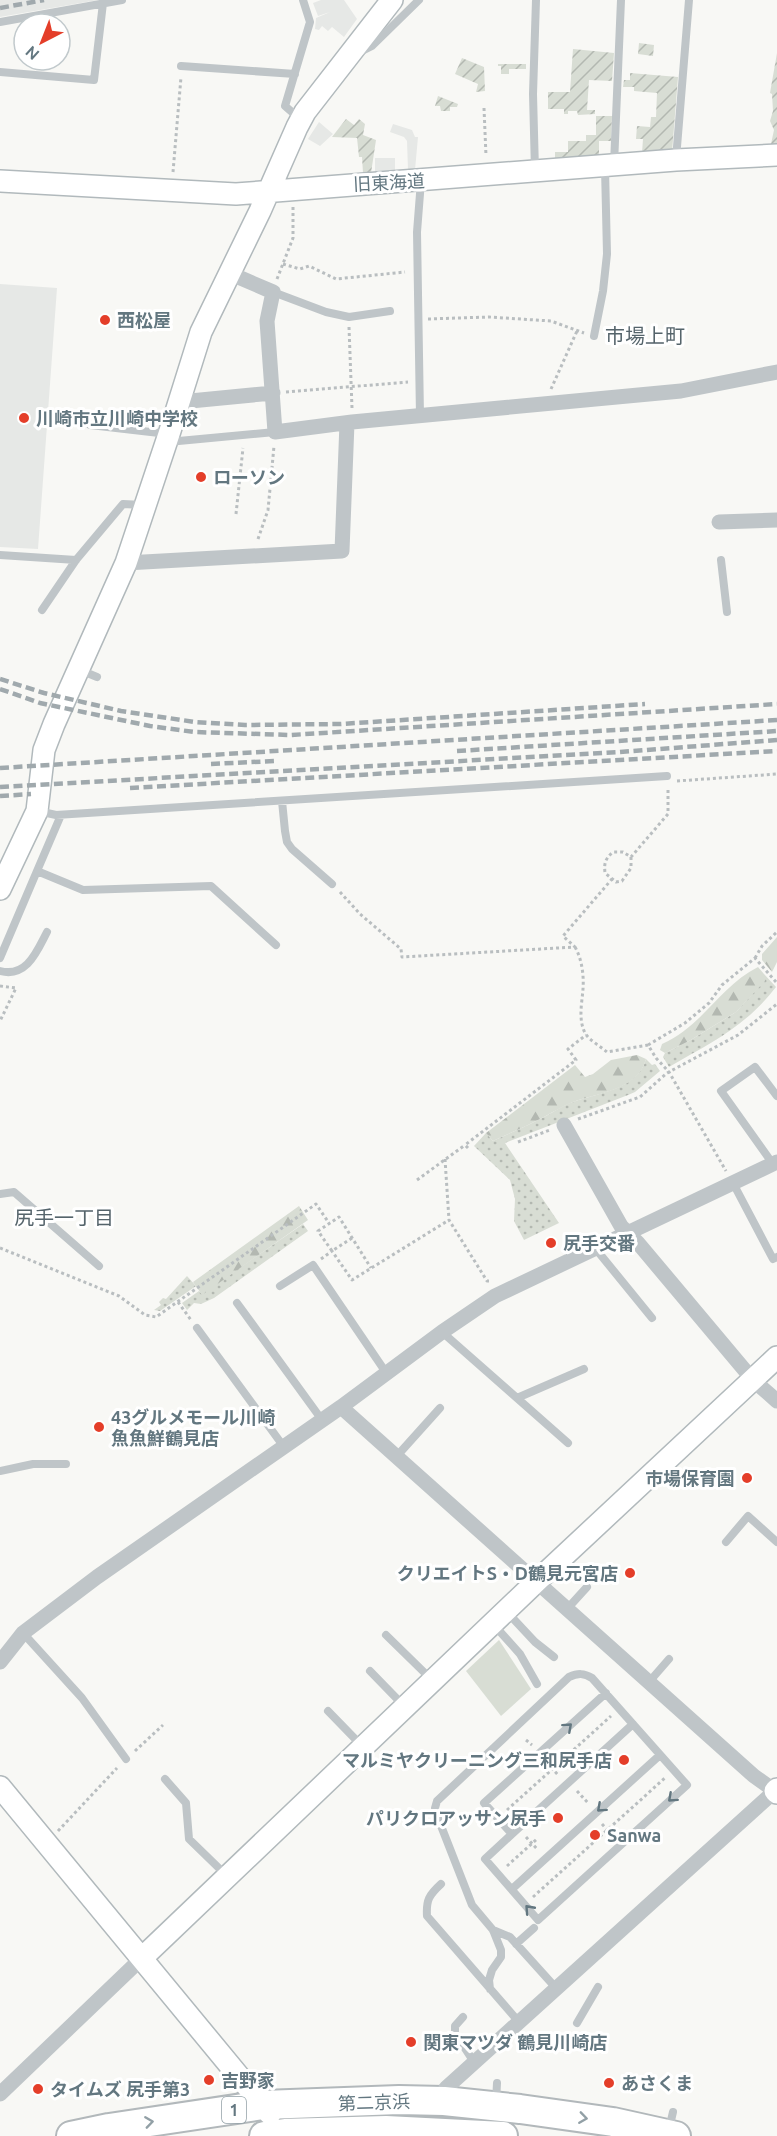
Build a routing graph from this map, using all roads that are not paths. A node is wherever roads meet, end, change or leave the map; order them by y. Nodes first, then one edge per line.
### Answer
1 (122, 0) edge
2 (303, 0) edge
3 (392, 0) edge
4 (419, 0) edge
5 (536, 0) edge
6 (621, 0) edge
7 (689, 0) edge
8 (103, 3) junction
9 (0, 22) edge
10 (348, 57) junction
11 (182, 66) road end
12 (0, 72) edge
13 (295, 74) junction
14 (301, 119) junction
15 (777, 155) edge
16 (676, 160) junction
17 (610, 166) junction
18 (535, 172) junction
19 (421, 180) junction
20 (0, 181) edge
21 (269, 191) junction
22 (229, 273) junction
23 (273, 292) junction
24 (390, 311) dead end
25 (594, 336) road end
26 (777, 372) edge
27 (273, 393) junction
28 (180, 402) junction
29 (420, 416) junction
30 (350, 423) junction
31 (90, 424) dead end
32 (275, 432) junction
33 (168, 439) junction
34 (144, 505) junction
35 (777, 520) edge
36 (719, 522) dead end
37 (0, 555) edge
38 (76, 560) junction
39 (721, 560) dead end
40 (126, 563) junction
41 (42, 610) dead end
42 (727, 612) dead end
43 (667, 777) dead end
44 (282, 801) junction
45 (37, 811) junction
46 (61, 815) junction
47 (38, 871) junction
48 (332, 884) road end
49 (0, 889) edge
50 (47, 932) dead end
51 (276, 945) dead end
52 (0, 958) edge
53 (0, 971) edge
54 (777, 1096) edge
55 (564, 1125) road end
56 (775, 1163) edge
57 (733, 1183) junction
58 (0, 1194) edge
59 (630, 1233) junction
60 (595, 1248) junction
61 (777, 1257) edge
62 (99, 1266) dead end
63 (280, 1286) dead end
64 (237, 1303) dead end
65 (652, 1318) dead end
66 (197, 1328) road end
67 (442, 1332) junction
68 (777, 1357) edge
69 (584, 1369) dead end
70 (387, 1374) junction
71 (753, 1380) junction
72 (517, 1398) junction
73 (777, 1401) edge
74 (341, 1407) junction
75 (440, 1408) dead end
76 (322, 1420) junction
77 (568, 1443) dead end
78 (284, 1447) junction
79 (396, 1457) junction
80 (66, 1464) dead end
81 (0, 1471) edge
82 (726, 1542) dead end
83 (777, 1542) edge
84 (536, 1582) junction
85 (588, 1587) dead end
86 (567, 1609) junction
87 (499, 1617) junction
88 (23, 1633) junction
89 (386, 1635) dead end
90 (554, 1657) dead end
91 (669, 1659) dead end
92 (0, 1662) edge
93 (370, 1671) dead end
94 (433, 1681) junction
95 (649, 1682) junction
96 (537, 1684) dead end
97 (606, 1693) junction
98 (405, 1707) junction
99 (328, 1712) dead end
100 (633, 1724) junction
101 (363, 1747) junction
102 (660, 1755) junction
103 (126, 1759) road end
104 (165, 1779) dead end
105 (0, 1787) edge
106 (776, 1791) edge
107 (512, 1834) junction
108 (227, 1876) junction
109 (441, 1884) dead end
110 (512, 1889) junction
111 (534, 1928) dead end
112 (493, 1930) junction
113 (516, 1944) junction
114 (142, 1958) junction
115 (472, 1969) junction
116 (492, 1970) junction
117 (598, 1987) dead end
118 (556, 1988) junction
119 (490, 1989) junction
120 (463, 2018) dead end
121 (519, 2022) junction
122 (577, 2023) dead end
123 (474, 2062) junction
124 (0, 2094) edge
125 (444, 2101) junction
126 (263, 2105) junction
127 (672, 2127) edge
128 (385, 2133) edge
129 (279, 2135) edge
130 (71, 2136) edge
131 (503, 2136) edge

1 - 8 lane
2 - 13 lane
3 - 10 street
4 - 10 lane
5 - 18 lane
6 - 17 lane
7 - 16 lane
8 - 9 lane
8 - 12 lane
10 - 14 street
11 - 13 lane
13 - 14 lane
14 - 21 street
15 - 16 street, 旧東海道
16 - 17 street, 旧東海道
17 - 18 street, 旧東海道
17 - 25 lane
18 - 19 street, 旧東海道
19 - 21 street, 旧東海道
19 - 29 lane
20 - 21 street, 旧東海道
21 - 22 street
22 - 23 street
22 - 28 street
23 - 24 lane
23 - 27 street
26 - 29 street
27 - 28 street
27 - 32 street
28 - 33 street
29 - 30 street
30 - 32 street
30 - 40 street
31 - 33 lane
32 - 33 lane
33 - 34 street
34 - 38 lane
34 - 40 street
35 - 36 street
37 - 38 lane
38 - 41 lane
39 - 42 lane
40 - 45 street
43 - 44 lane
44 - 46 lane
44 - 48 lane
45 - 46 lane
45 - 49 street
46 - 47 lane
47 - 51 lane
47 - 52 lane
50 - 53 lane
54 - 56 lane
55 - 59 street
56 - 57 street
57 - 59 street
57 - 61 lane
58 - 62 lane
59 - 60 street
59 - 71 street
60 - 65 lane
60 - 67 street
63 - 70 lane
64 - 76 lane
66 - 78 lane
67 - 70 street
67 - 72 lane
68 - 71 street
69 - 72 lane
70 - 74 street
71 - 73 street
71 - 84 street
72 - 77 lane
74 - 76 street
74 - 79 street
75 - 79 lane
76 - 78 street
78 - 88 street
79 - 84 street
80 - 81 lane
82 - 83 lane
84 - 86 street
84 - 87 street
85 - 86 lane
86 - 95 street
87 - 90 lane
87 - 94 street
87 - 96 lane
88 - 92 street
88 - 103 lane
89 - 94 lane
91 - 95 lane
93 - 98 lane
94 - 98 street
95 - 106 street
97 - 100 lane
107 -> 97 lane
97 - 112 lane
98 - 101 street
99 - 101 lane
100 - 102 lane
100 - 107 lane
101 - 108 street
102 -> 110 lane
102 -> 110 lane
104 - 108 lane
105 - 114 street
106 - 118 street
107 - 110 lane
108 - 114 street
109 - 115 lane
111 - 113 lane
112 - 113 lane
112 - 116 lane
113 - 118 lane
114 - 124 street
114 - 126 street
115 - 116 lane
115 - 119 lane
116 - 119 lane
117 - 122 lane
118 - 121 street
119 - 121 lane
120 - 123 lane
121 - 123 street
123 - 125 street
125 - 126 highway, 第二京浜 / 1
125 -> 127 highway, 第二京浜 / 1
126 - 129 street
130 -> 126 highway, 第二京浜 / 1
128 - 129 highway, 第二京浜
128 - 131 highway, 第二京浜

